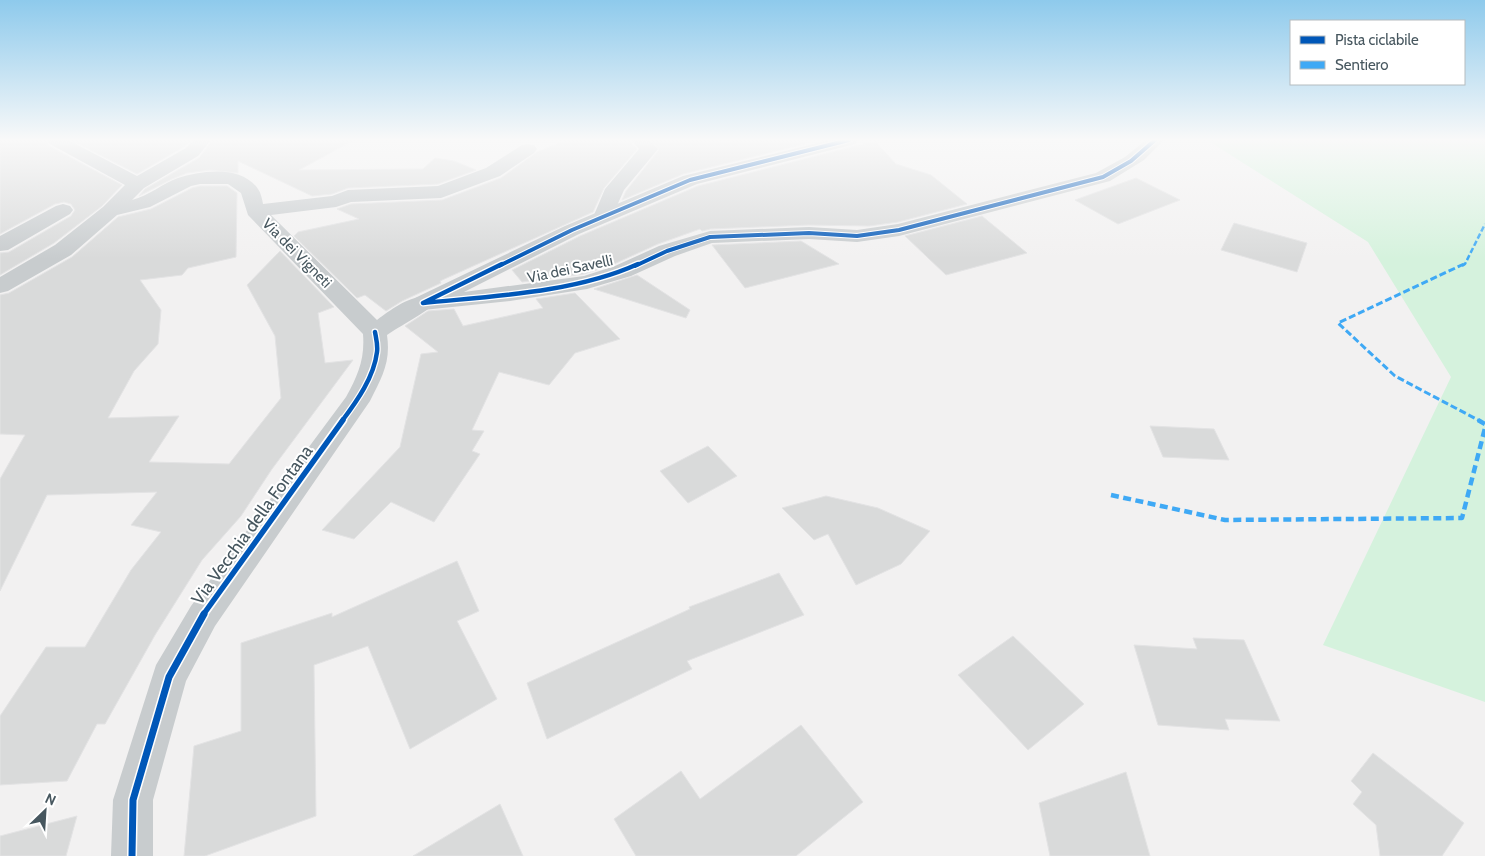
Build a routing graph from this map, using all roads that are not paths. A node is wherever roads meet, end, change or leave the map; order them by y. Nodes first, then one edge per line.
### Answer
1 (130, 180) edge
2 (144, 180) edge
3 (192, 180) edge
4 (236, 180) edge
5 (472, 180) edge
6 (623, 180) edge
7 (690, 180) edge
8 (1092, 180) edge
9 (137, 184) junction
10 (40, 201) dead end
11 (63, 210) junction
12 (255, 211) junction
13 (604, 215) junction
14 (103, 217) junction
15 (0, 245) edge
16 (0, 286) edge
17 (423, 303) junction
18 (375, 332) junction
19 (132, 856) edge

1 - 9 street
2 - 9 street
3 - 14 street, Via dei Vigneti
4 - 12 street, Via dei Vigneti
5 - 12 street
6 - 13 street
7 - 13 street, Via dei Savelli
8 - 17 street, Via dei Savelli
9 - 14 street
10 - 11 street
11 - 14 street
11 - 15 street
12 - 18 street, Via dei Vigneti
13 - 17 street, Via dei Savelli
14 - 16 street
17 - 18 street, Via dei Savelli
18 - 19 street, Via Vecchia della Fontana

